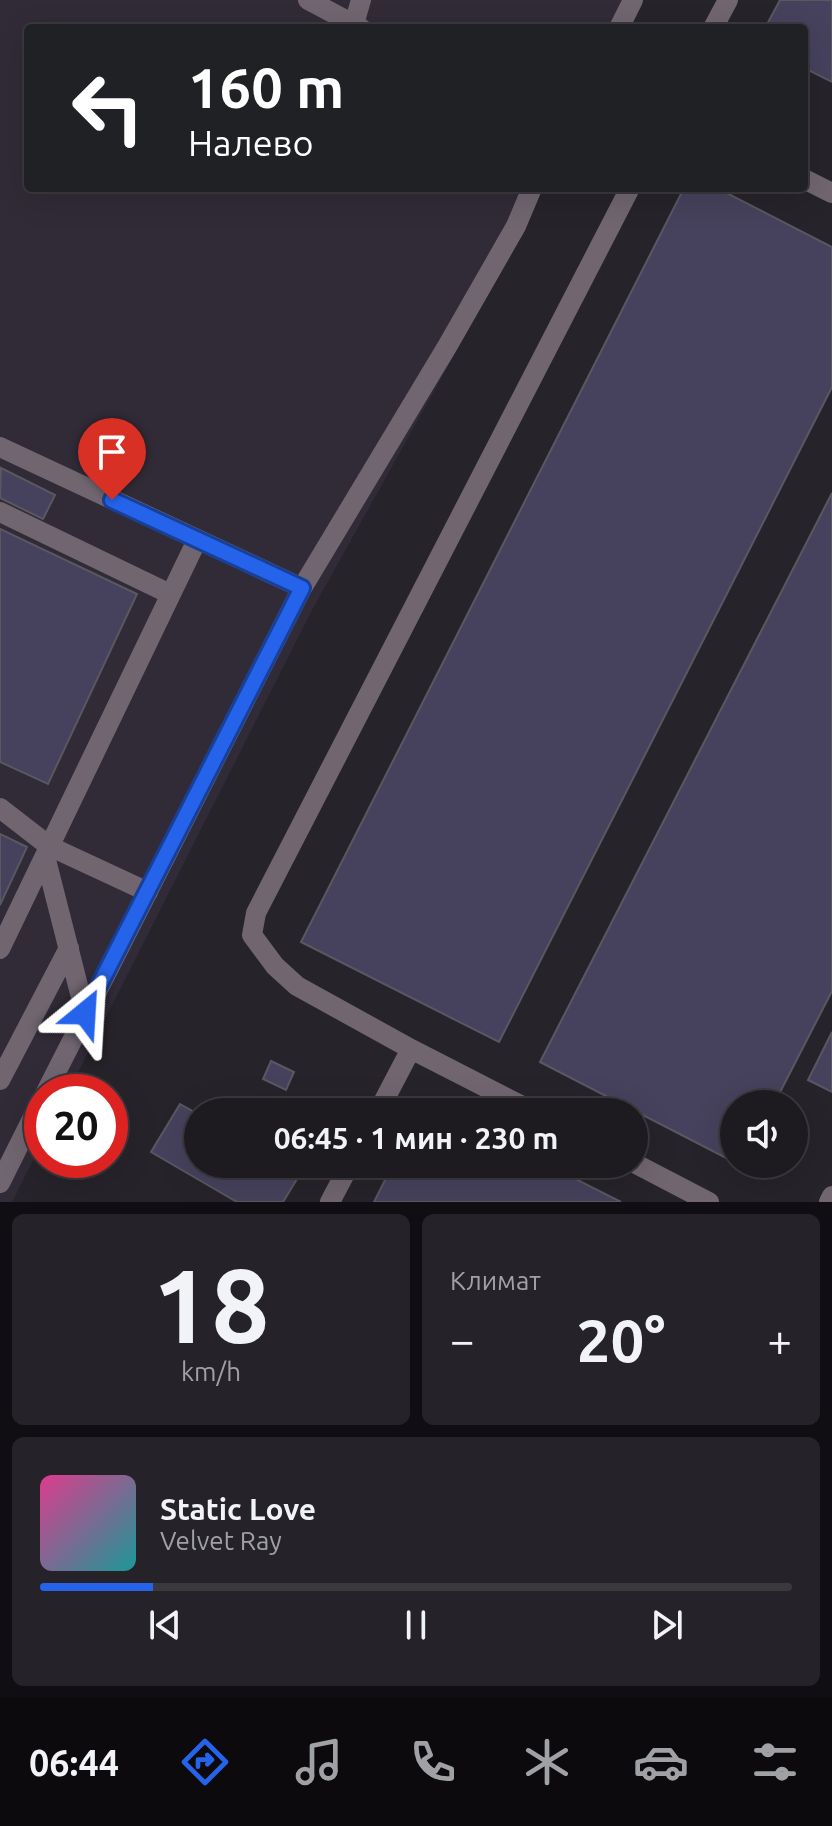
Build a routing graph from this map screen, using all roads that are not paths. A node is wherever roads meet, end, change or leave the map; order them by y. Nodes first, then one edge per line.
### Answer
1 (308, 0) edge
2 (361, 0) edge
3 (633, 0) edge
4 (728, 0) edge
5 (353, 24) edge
6 (357, 24) edge
7 (621, 24) edge
8 (715, 24) edge
9 (808, 181) edge
10 (530, 192) edge
11 (628, 192) edge
12 (832, 193) edge
13 (0, 447) edge
14 (0, 512) edge
15 (197, 540) junction
16 (302, 588) junction
17 (170, 594) junction
18 (0, 808) edge
19 (47, 851) junction
20 (148, 892) junction
21 (69, 948) junction
22 (0, 949) edge
23 (85, 1013) junction
24 (411, 1049) junction
25 (55, 1074) edge
26 (0, 1080) edge
27 (385, 1098) edge
28 (507, 1098) edge
29 (24, 1135) edge
30 (648, 1170) edge
31 (343, 1178) edge
32 (0, 1183) edge
33 (832, 1196) edge
34 (330, 1202) edge
35 (709, 1202) edge
36 (829, 1202) edge

1 - 5 lane
2 - 6 lane
3 - 7 lane
4 - 8 lane
9 - 12 lane
10 - 16 lane
11 - 24 lane
13 - 15 lane
14 - 17 lane
15 - 16 lane
15 - 17 lane
16 - 20 lane
17 - 19 lane
18 - 19 lane
19 - 20 lane
19 - 21 lane
19 - 22 lane
20 - 23 lane
21 - 23 lane
21 - 26 lane
23 - 25 lane
24 - 27 lane
24 - 28 lane
29 - 32 lane
30 - 35 lane
31 - 34 lane
33 - 36 lane

